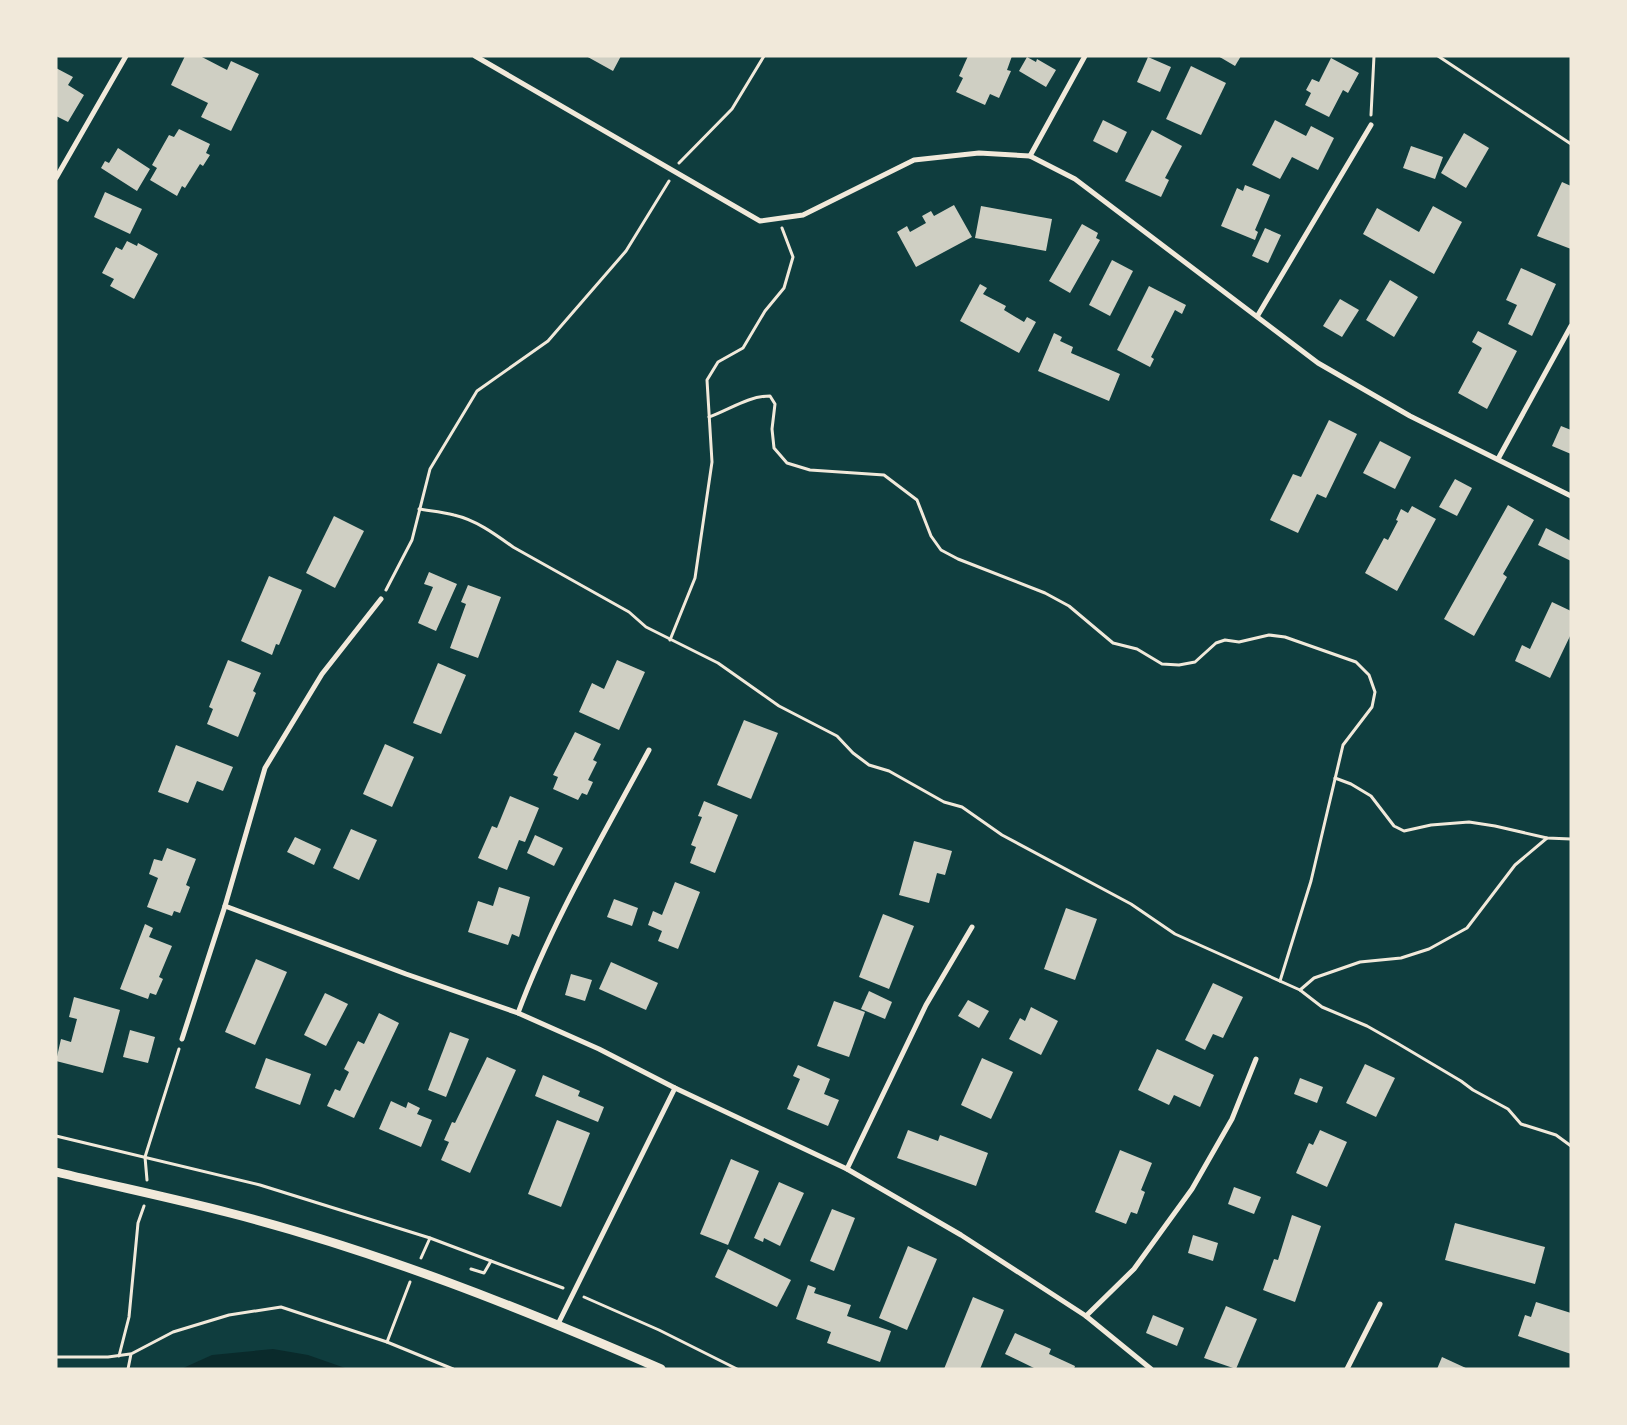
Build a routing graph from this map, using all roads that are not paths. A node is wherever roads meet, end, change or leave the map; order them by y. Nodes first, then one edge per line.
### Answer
1 (126, 56) edge
2 (475, 56) edge
3 (1085, 56) edge
4 (482, 58) edge
5 (1371, 125) road end
6 (1030, 156) junction
7 (56, 178) edge
8 (1258, 316) junction
9 (1571, 326) edge
10 (1498, 458) junction
11 (1571, 496) edge
12 (381, 599) road end
13 (650, 750) dead end
14 (226, 906) junction
15 (972, 927) dead end
16 (518, 1013) junction
17 (182, 1039) road end
18 (1256, 1059) dead end
19 (674, 1088) junction
20 (847, 1169) junction
21 (56, 1172) edge
22 (1380, 1304) dead end
23 (1086, 1316) junction
24 (558, 1324) junction
25 (661, 1369) edge
26 (1151, 1369) edge
27 (1347, 1369) edge

1 - 7 street
2 - 4 street
3 - 6 street
4 - 6 street
5 - 8 street
6 - 8 street
8 - 10 street
9 - 10 street
10 - 11 street
12 - 14 street
13 - 16 street
14 - 16 street
14 - 17 street
15 - 20 street
16 - 19 street
18 - 23 street
19 - 20 street
19 - 24 street
20 - 23 street
21 - 24 street
22 - 27 street
23 - 26 street
24 - 25 street

